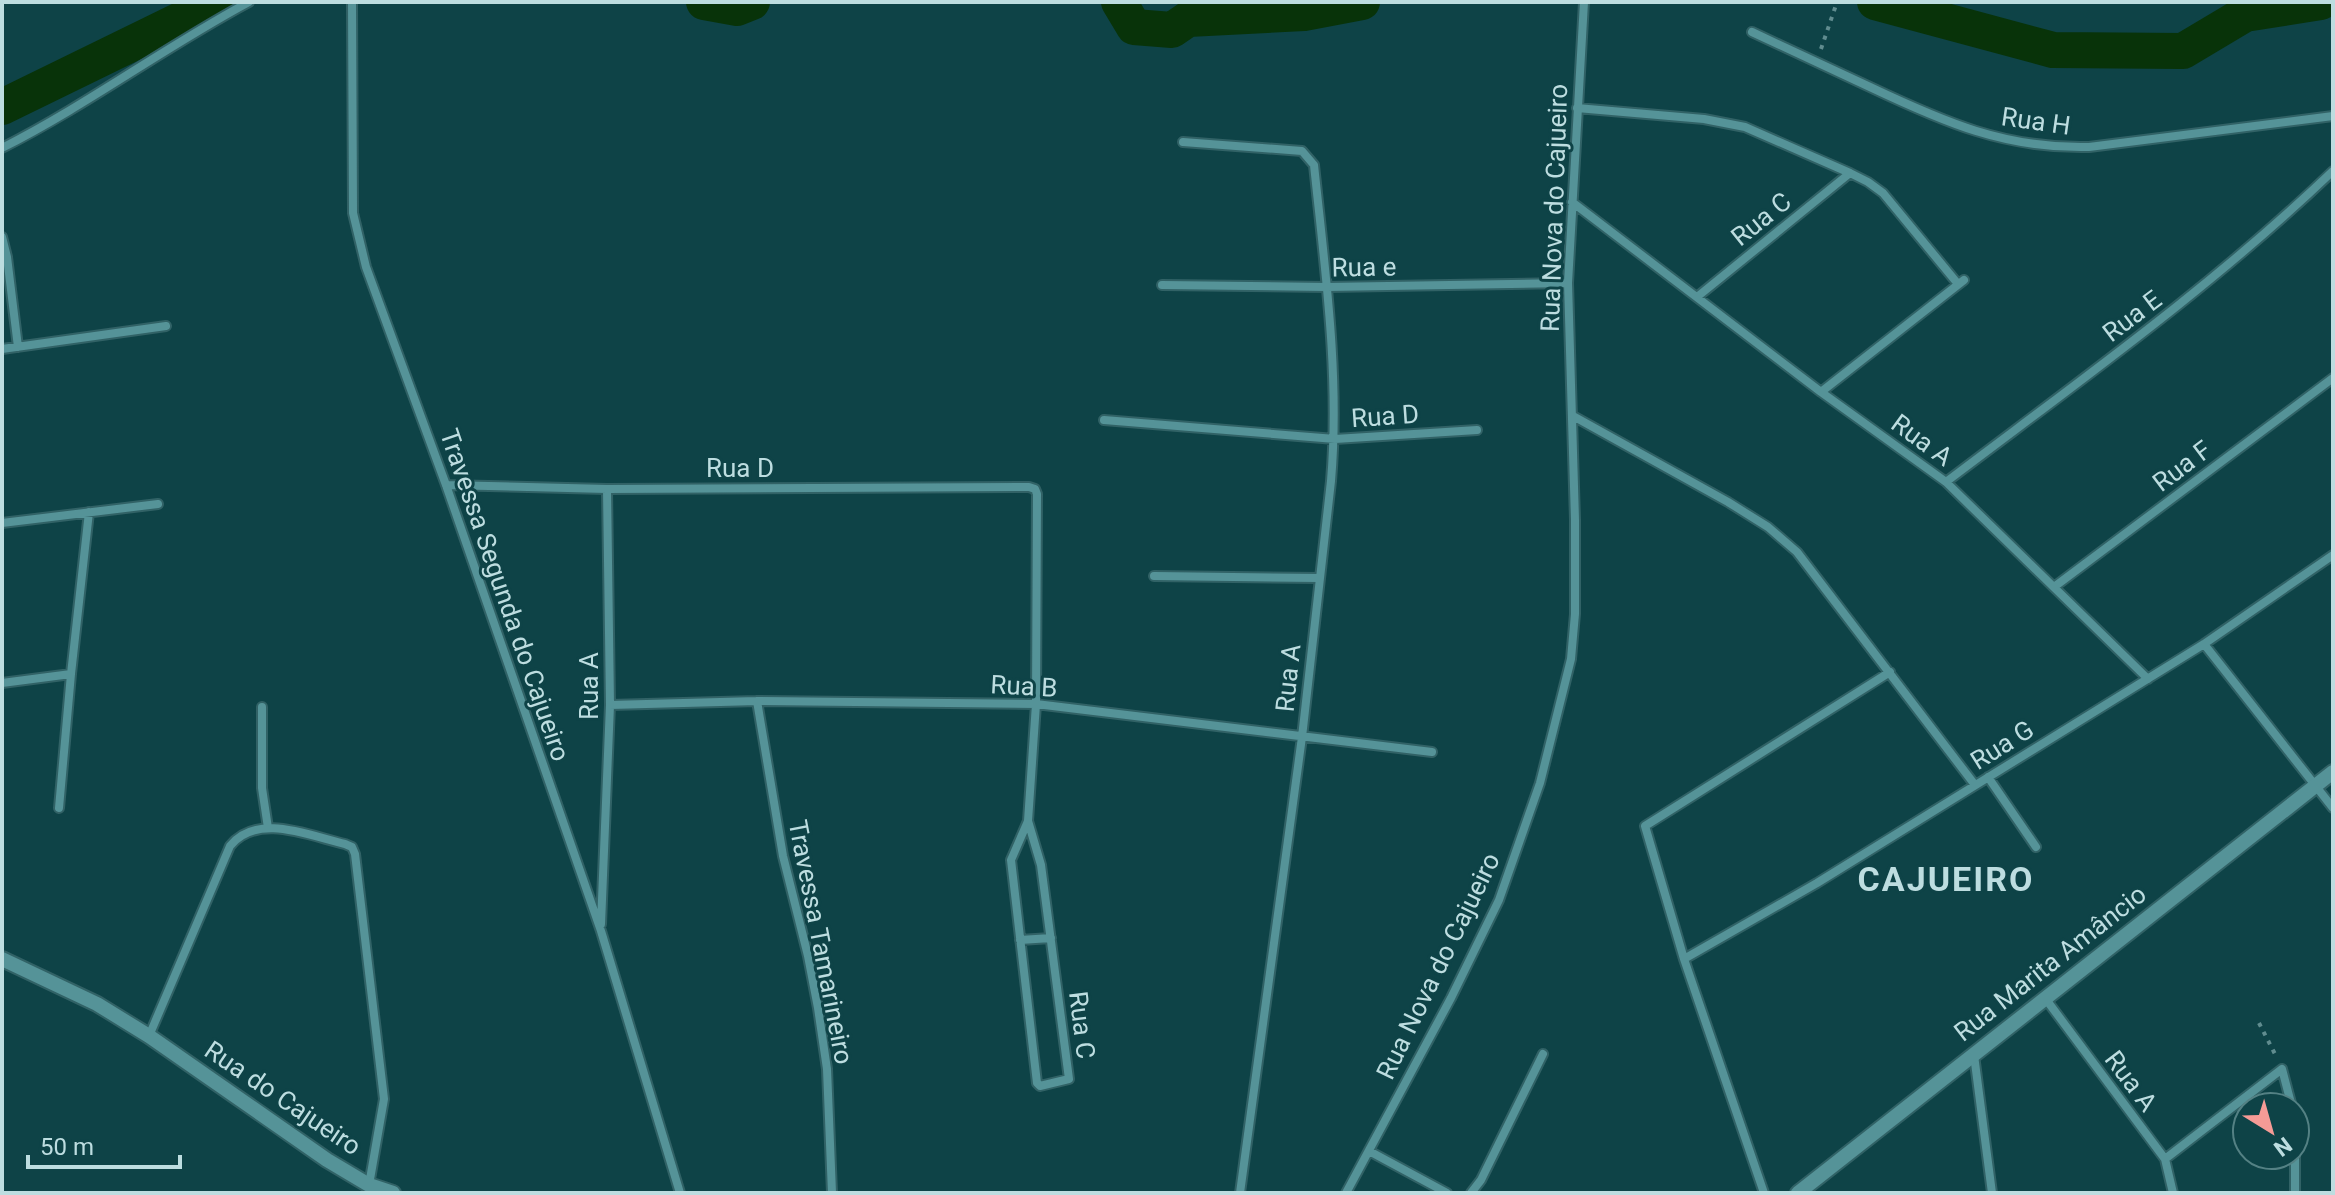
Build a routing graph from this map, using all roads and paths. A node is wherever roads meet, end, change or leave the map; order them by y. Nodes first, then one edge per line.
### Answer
1 (249, 2) edge
2 (352, 2) edge
3 (1584, 2) edge
4 (1837, 2) edge
5 (1752, 32) dead end
6 (1816, 62) junction
7 (1577, 108) junction
8 (2333, 116) edge
9 (1183, 142) dead end
10 (2, 148) edge
11 (2333, 171) edge
12 (1850, 173) junction
13 (1572, 202) junction
14 (2, 237) edge
15 (1568, 283) junction
16 (1162, 285) dead end
17 (1327, 287) junction
18 (1697, 297) junction
19 (166, 326) dead end
20 (18, 347) junction
21 (2, 349) edge
22 (2333, 378) edge
23 (1821, 392) junction
24 (1573, 416) junction
25 (1104, 420) dead end
26 (1477, 430) dead end
27 (1335, 439) junction
28 (1946, 482) junction
29 (446, 485) junction
30 (607, 489) junction
31 (1035, 489) joint
32 (158, 504) dead end
33 (89, 512) junction
34 (2, 523) edge
35 (2333, 555) edge
36 (1154, 576) dead end
37 (1319, 578) junction
38 (2054, 587) junction
39 (2204, 644) junction
40 (1890, 672) junction
41 (71, 674) junction
42 (2148, 679) junction
43 (2, 683) edge
44 (757, 701) junction
45 (1036, 704) junction
46 (610, 705) junction
47 (262, 707) dead end
48 (1302, 737) junction
49 (1432, 752) dead end
50 (2333, 772) edge
51 (1988, 777) junction
52 (1975, 785) junction
53 (2316, 785) junction
54 (59, 808) dead end
55 (2333, 808) edge
56 (1028, 821) junction
57 (268, 828) junction
58 (2036, 847) dead end
59 (601, 931) junction
60 (1051, 938) junction
61 (1020, 940) junction
62 (2, 959) edge
63 (1684, 959) junction
64 (2045, 998) junction
65 (2259, 1023) dead end
66 (149, 1036) junction
67 (1543, 1054) dead end
68 (1974, 1054) junction
69 (2282, 1069) junction
70 (2288, 1091) edge
71 (1369, 1151) junction
72 (2165, 1159) junction
73 (2295, 1171) edge
74 (369, 1185) junction
75 (393, 1193) edge
76 (680, 1193) edge
77 (832, 1193) edge
78 (1240, 1193) edge
79 (1346, 1193) edge
80 (1447, 1193) edge
81 (1471, 1193) edge
82 (1764, 1193) edge
83 (1798, 1193) edge
84 (1992, 1193) edge
85 (2173, 1193) edge
86 (2295, 1193) edge

1 - 10 street
2 - 29 street, Travessa Segunda do Cajueiro
3 - 7 street, Rua Nova do Cajueiro
4 - 6 path
5 - 6 street, Rua H
6 - 8 street, Rua H
7 - 12 street
7 - 13 street, Rua Nova do Cajueiro
9 - 17 street, Rua A
11 - 28 street, Rua E
12 - 18 street, Rua C
12 - 23 street
13 - 15 street, Rua Nova do Cajueiro
13 - 18 street, Rua A
14 - 20 street
15 - 17 street, Rua e
15 - 24 street, Rua Nova do Cajueiro
16 - 17 street, Rua e
17 - 27 street, Rua A
18 - 23 street, Rua A
19 - 20 street
20 - 21 street
22 - 38 street, Rua F
23 - 28 street, Rua A
24 - 40 street
24 - 71 street, Rua Nova do Cajueiro
25 - 27 street, Rua D
26 - 27 street, Rua D
27 - 37 street, Rua A
28 - 38 street, Rua A
29 - 30 street, Rua D
29 - 59 street, Travessa Segunda do Cajueiro
30 - 31 street, Rua D
30 - 46 street, Rua A
31 - 45 street, Rua C
32 - 33 street
33 - 34 street
33 - 41 street
35 - 39 street, Rua G
36 - 37 street
37 - 48 street, Rua A
38 - 42 street, Rua A
39 - 42 street, Rua G
39 - 53 street
40 - 52 street
40 - 63 street
41 - 43 street
41 - 54 street
42 - 51 street, Rua G
44 - 45 street, Rua B
44 - 46 street, Rua B
44 - 77 street, Travessa Tamarineiro
45 - 48 street, Rua B
45 - 56 street, Rua C
46 - 59 street, Rua A
47 - 57 street
48 - 49 street, Rua B
48 - 78 street, Rua A
50 - 53 street, Rua Marita Amâncio
51 - 52 street, Rua G
51 - 58 street
52 - 63 street, Rua G
53 - 55 street
53 - 64 street, Rua Marita Amâncio
56 - 60 street, Rua C
56 - 61 street, Rua C
57 - 66 street
57 - 74 street
59 - 76 street, Travessa Segunda do Cajueiro
60 - 61 street
60 - 61 street, Rua C
62 - 66 street, Rua do Cajueiro
63 - 82 street
64 - 68 street, Rua Marita Amâncio
64 - 72 street, Rua A
65 - 69 path
66 - 74 street, Rua do Cajueiro
67 - 81 street
68 - 83 street, Rua Marita Amâncio
68 - 84 street
69 - 70 street
69 - 72 street
71 - 79 street, Rua Nova do Cajueiro
71 - 80 street
72 - 85 street, Rua A
73 - 86 street
74 - 75 street, Rua do Cajueiro

